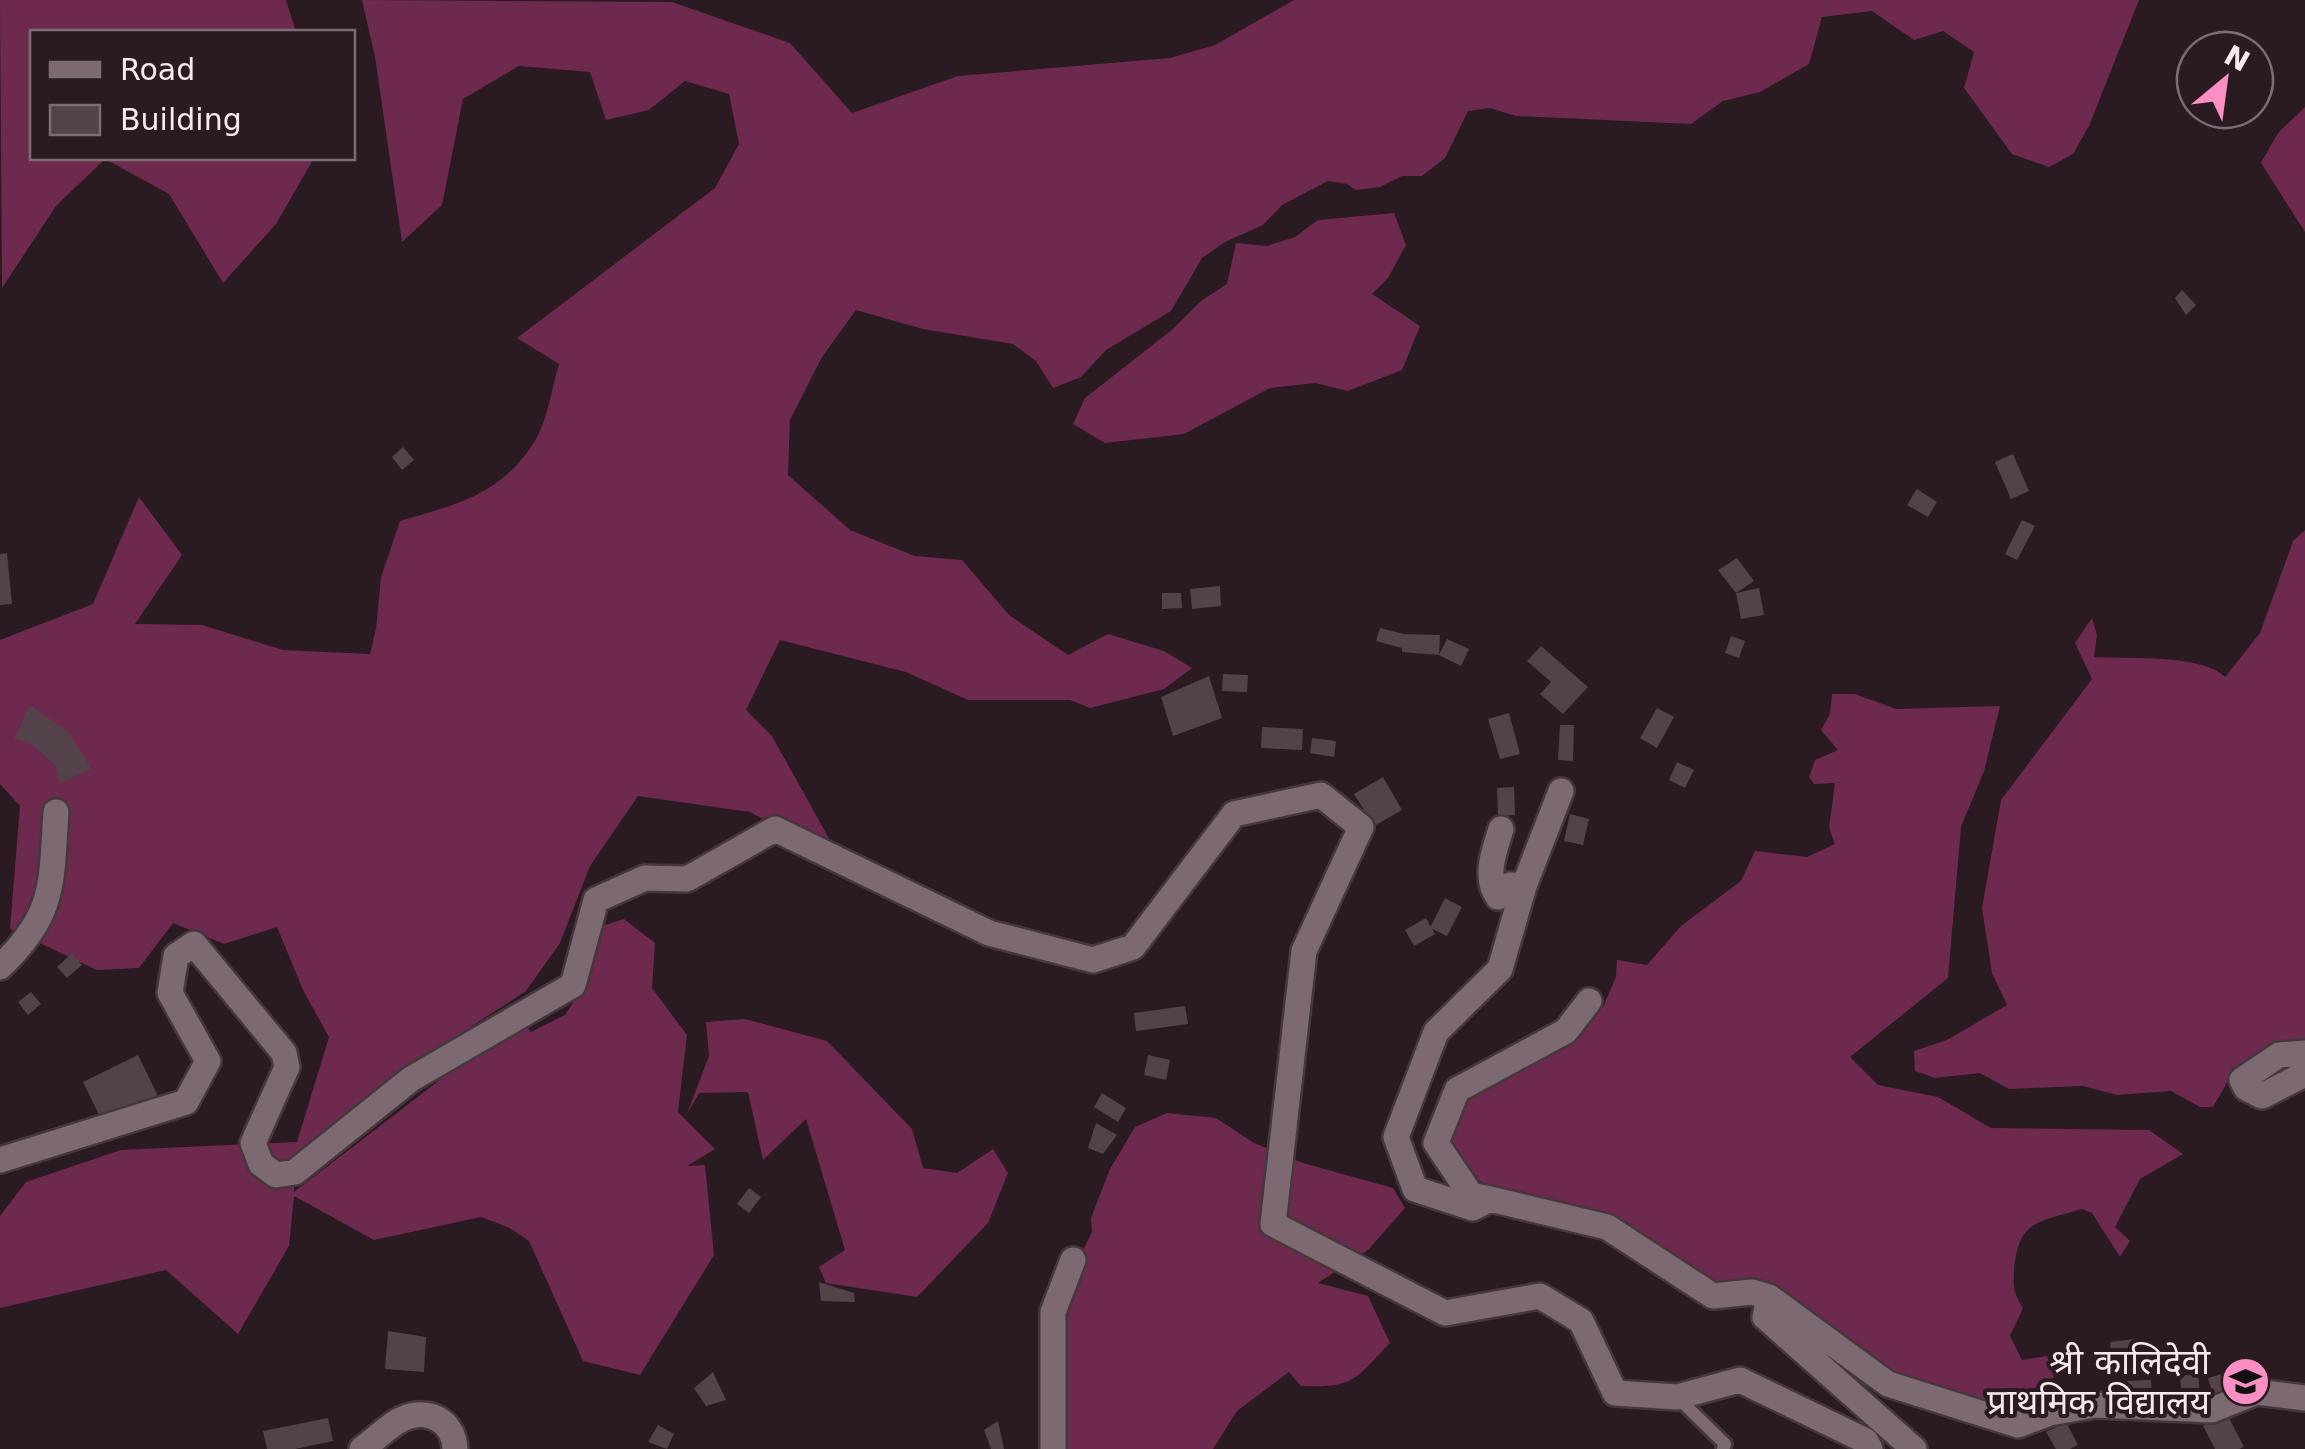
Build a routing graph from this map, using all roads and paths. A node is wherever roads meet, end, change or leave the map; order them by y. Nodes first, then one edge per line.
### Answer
1 (1561, 791) dead end
2 (56, 812) dead end
3 (1501, 829) dead end
4 (1524, 886) junction
5 (0, 967) edge
6 (1589, 1001) dead end
7 (2305, 1053) edge
8 (2305, 1074) edge
9 (0, 1160) edge
10 (1490, 1199) junction
11 (1073, 1260) dead end
12 (1770, 1297) junction
13 (1677, 1397) junction
14 (2305, 1398) edge
15 (2018, 1437) edge
16 (362, 1449) edge
17 (455, 1449) edge
18 (1053, 1449) edge
19 (1724, 1449) edge
20 (1870, 1449) edge
21 (1914, 1449) edge

1 - 4 street
2 - 5 street
3 - 4 street
4 - 10 street
6 - 10 street
7 - 8 street
9 - 13 street
10 - 12 street
11 - 18 street
12 - 15 street
12 - 21 street
13 - 19 lane
13 - 20 street
14 - 15 street
16 - 17 street

